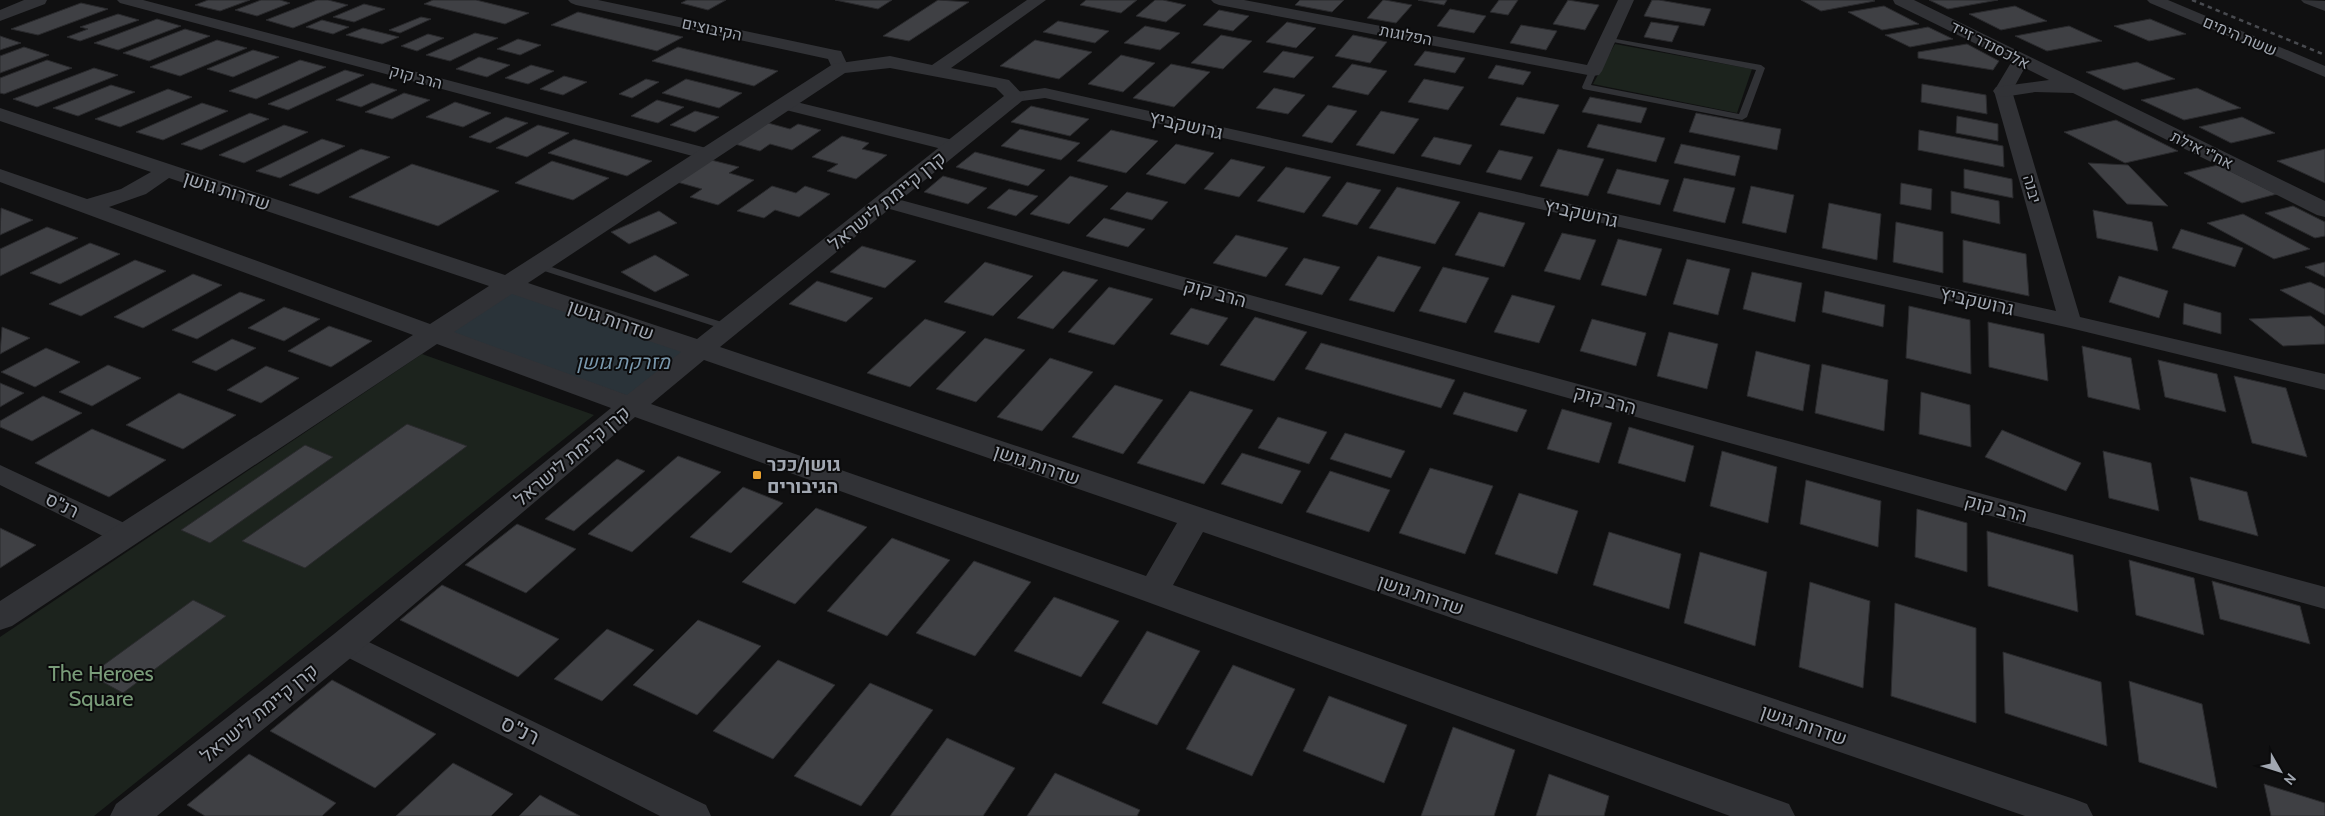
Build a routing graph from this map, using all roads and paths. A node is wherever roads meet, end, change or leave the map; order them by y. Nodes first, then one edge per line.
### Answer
1 (14, 0) edge
2 (39, 0) edge
3 (125, 0) edge
4 (576, 0) edge
5 (1038, 0) edge
6 (1219, 0) edge
7 (1626, 0) edge
8 (1901, 0) edge
9 (2155, 0) edge
10 (2309, 0) edge
11 (0, 6) edge
12 (2325, 6) edge
13 (0, 16) edge
14 (1608, 39) junction
15 (2021, 60) junction
16 (840, 68) junction
17 (936, 70) junction
18 (1593, 71) junction
19 (2325, 72) edge
20 (2079, 90) junction
21 (2003, 91) junction
22 (1015, 97) junction
23 (784, 104) junction
24 (0, 114) edge
25 (954, 146) junction
26 (707, 154) junction
27 (165, 170) junction
28 (0, 175) edge
29 (886, 202) junction
30 (86, 206) junction
31 (2325, 210) edge
32 (536, 265) junction
33 (507, 284) junction
34 (2070, 321) junction
35 (730, 328) junction
36 (432, 333) junction
37 (702, 351) junction
38 (2325, 382) edge
39 (631, 406) junction
40 (0, 474) edge
41 (1195, 519) junction
42 (125, 535) junction
43 (1153, 591) junction
44 (2325, 598) edge
45 (0, 617) edge
46 (346, 643) junction
47 (1974, 782) junction
48 (129, 816) edge
49 (694, 816) edge
50 (1776, 816) edge
51 (2008, 816) edge
52 (2074, 816) edge

1 - 11 street
2 - 13 street
3 - 26 street, הרב קוק
4 - 16 street, הקיבוצים
5 - 17 street
6 - 18 street, הפלוגות
7 - 14 street
8 - 15 street, אלכסנדר זייד
9 - 19 street, ששת הימים
10 - 12 street
14 - 18 street
14 - 18 lane
15 - 20 street, אלכסנדר זייד
15 - 21 street
16 - 17 street
16 - 23 street
17 - 22 street
20 - 21 street
20 - 31 street, אח"י אילת
21 - 34 street, יבנה
22 - 25 street, קרן קיימת לישראל
22 - 34 street, גרושקביץ
23 - 25 street
23 - 26 street
24 - 27 street, שדרות גושן
25 - 29 street, קרן קיימת לישראל
26 - 32 street
27 - 30 street
27 - 33 street, שדרות גושן
28 - 30 street
29 - 35 street, קרן קיימת לישראל
29 - 44 street, הרב קוק
30 - 36 street
32 - 33 street
32 - 35 lane
33 - 36 street
33 - 37 street, שדרות גושן
34 - 38 street, גרושקביץ
35 - 37 street, קרן קיימת לישראל
36 - 39 street
36 - 42 street
37 - 39 street, קרן קיימת לישראל
37 - 41 street, שדרות גושן
39 - 43 street
39 - 46 street, קרן קיימת לישראל
40 - 42 street, רנ"ס
41 - 43 street
41 - 47 street, שדרות גושן
42 - 45 street
43 - 50 street
46 - 48 street, קרן קיימת לישראל
46 - 49 street, רנ"ס
47 - 51 street
47 - 52 street, שדרות גושן

